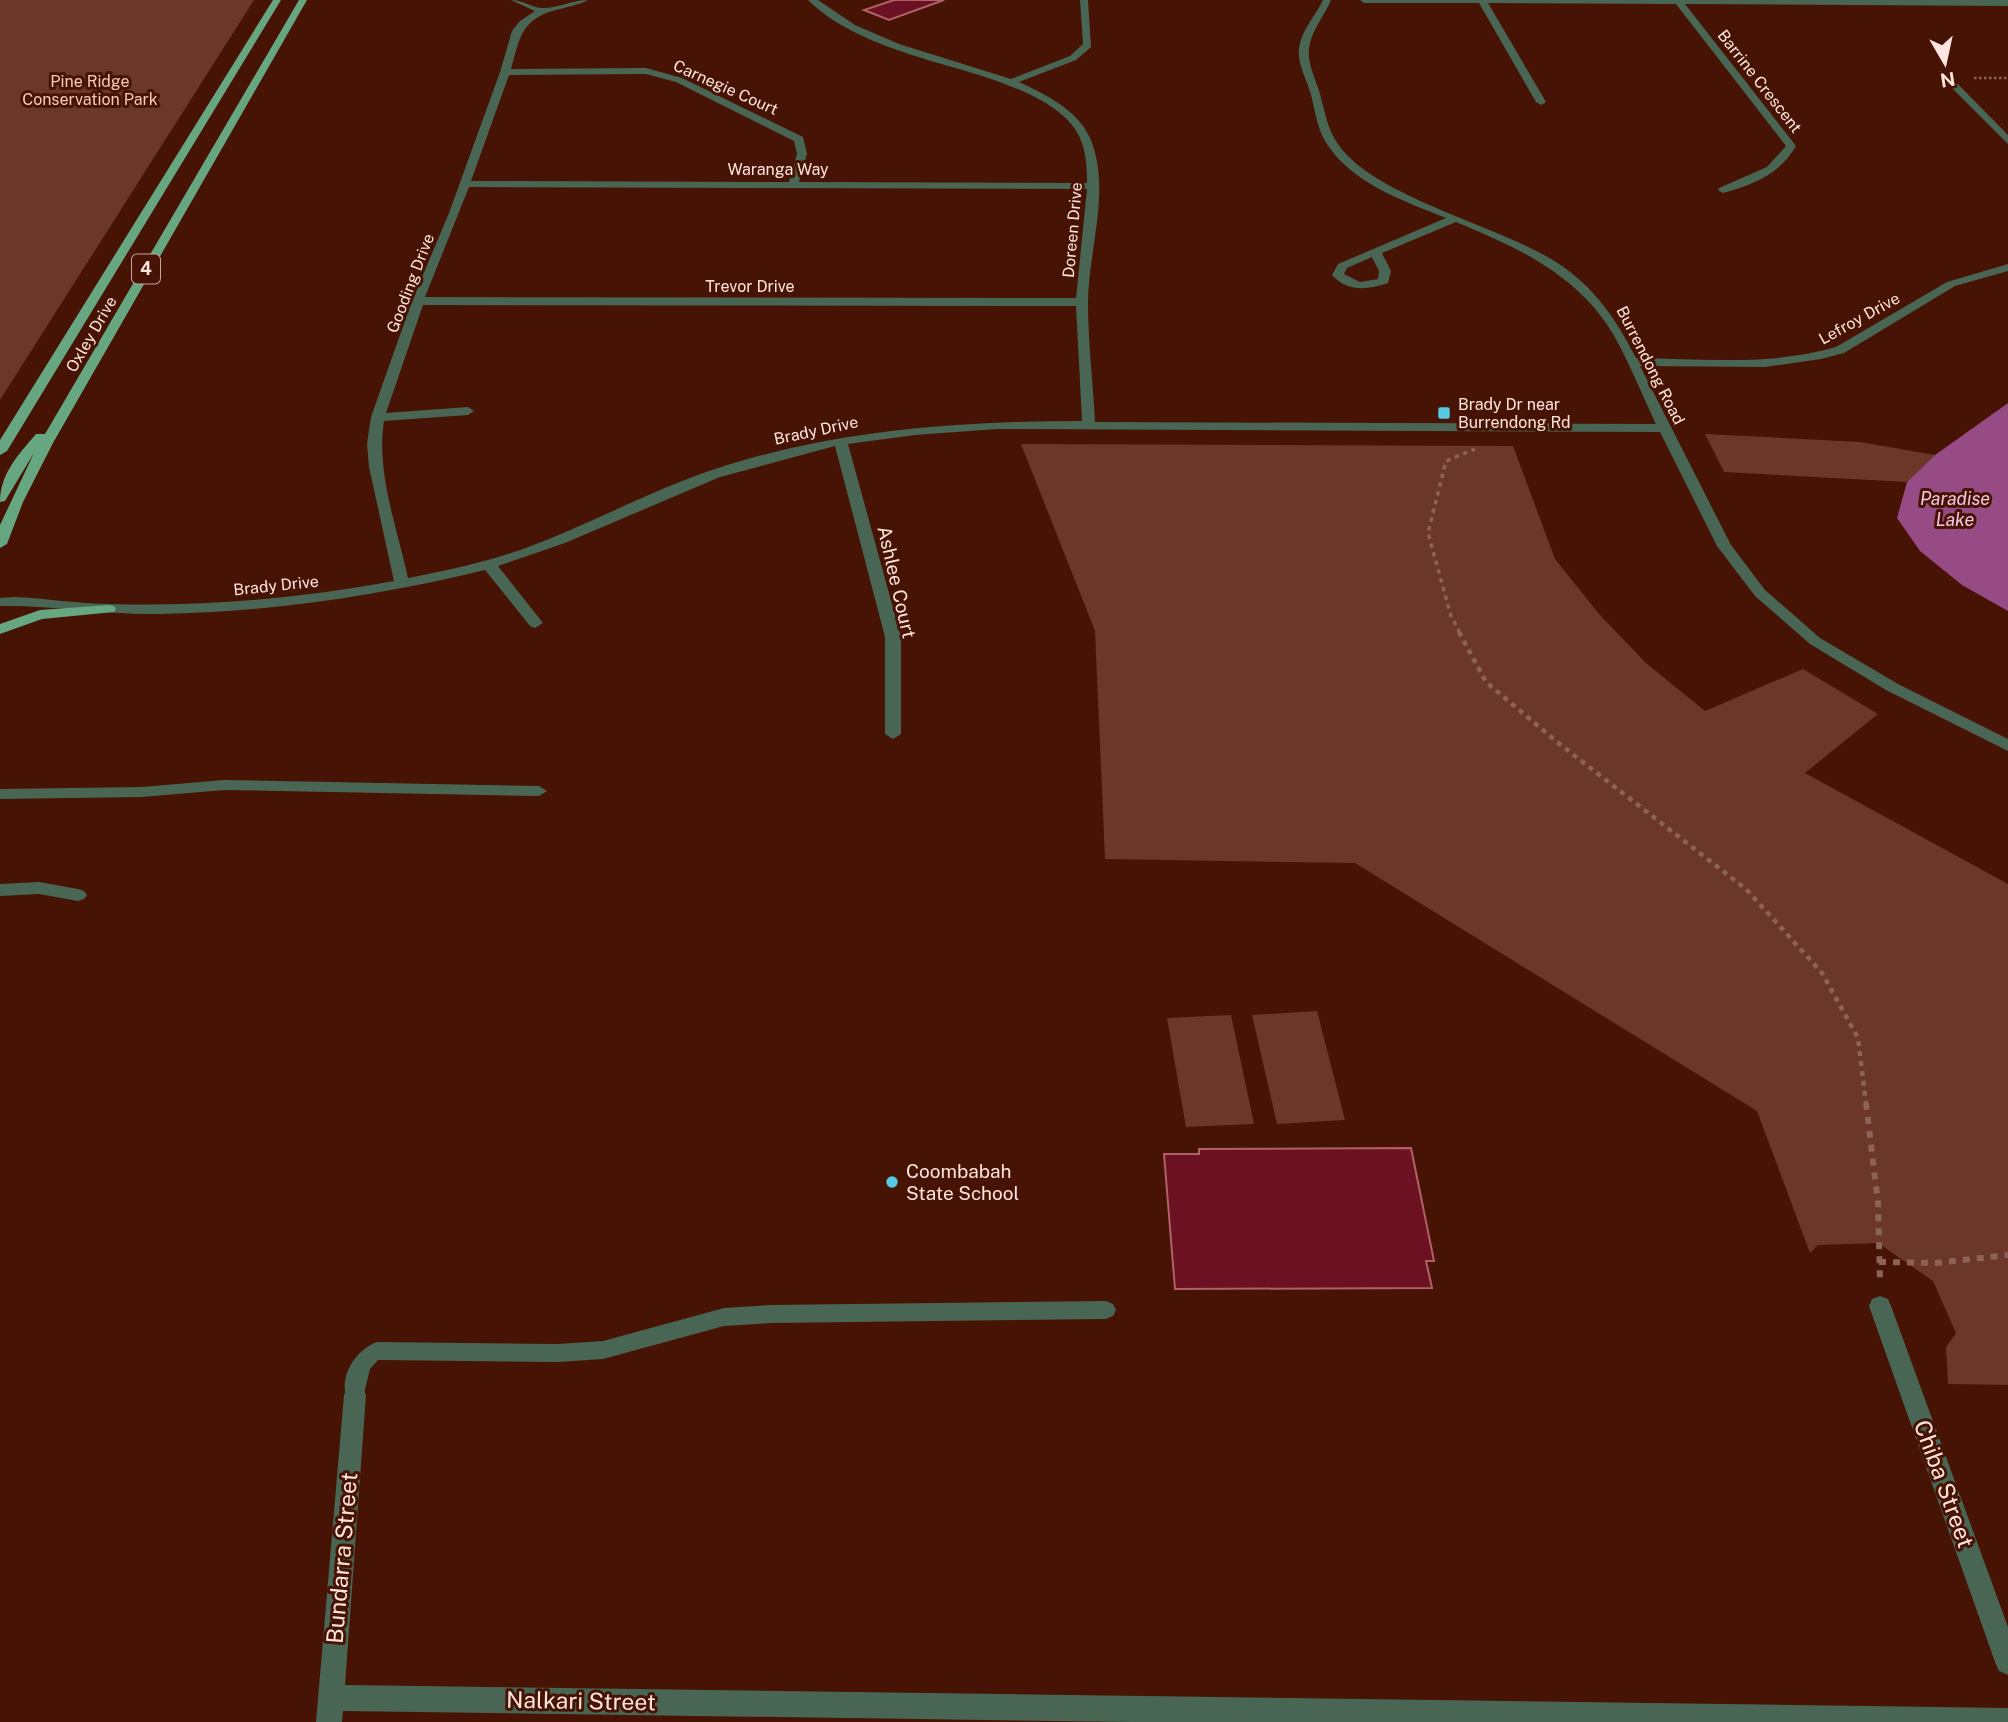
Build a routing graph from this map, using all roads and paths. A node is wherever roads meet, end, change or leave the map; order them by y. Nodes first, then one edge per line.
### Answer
1 (276, 0) edge
2 (303, 0) edge
3 (515, 0) edge
4 (584, 0) edge
5 (812, 0) edge
6 (1084, 0) edge
7 (1327, 0) edge
8 (1364, 0) edge
9 (1482, 0) edge
10 (1678, 1) edge
11 (556, 2) edge
12 (2008, 3) edge
13 (542, 11) junction
14 (505, 72) junction
15 (1942, 73) dead end
16 (1009, 83) junction
17 (1541, 103) dead end
18 (2008, 141) edge
19 (464, 184) junction
20 (793, 185) junction
21 (1092, 186) junction
22 (1723, 190) dead end
23 (1456, 218) junction
24 (1376, 253) dead end
25 (2008, 267) edge
26 (418, 300) junction
27 (1082, 302) junction
28 (1632, 362) junction
29 (468, 411) dead end
30 (378, 417) junction
31 (57, 424) junction
32 (1089, 426) junction
33 (1663, 428) junction
34 (840, 441) junction
35 (1482, 446) dead end
36 (0, 451) edge
37 (0, 498) edge
38 (0, 544) edge
39 (489, 565) junction
40 (402, 583) junction
41 (0, 602) edge
42 (109, 608) junction
43 (534, 623) dead end
44 (0, 629) edge
45 (893, 734) dead end
46 (2008, 746) edge
47 (539, 791) dead end
48 (0, 794) edge
49 (0, 890) edge
50 (78, 895) dead end
51 (2008, 1255) edge
52 (1879, 1262) junction
53 (1880, 1306) joint
54 (1106, 1310) dead end
55 (355, 1395) joint
56 (2008, 1662) edge
57 (330, 1710) edge
58 (2008, 1721) edge

1 - 36 main road, Oxley Drive / 4
2 - 31 main road, Oxley Drive / 4
3 - 13 street
4 - 11 street, Gooding Drive
5 - 16 street, Doreen Drive
6 - 16 street
7 - 23 street, Burrendong Road
8 - 9 street
9 - 10 street
9 - 17 street
10 - 12 street
10 - 22 street, Barrine Crescent
11 - 13 street, Gooding Drive
13 - 14 street, Gooding Drive
14 - 19 street, Gooding Drive
14 - 20 street, Carnegie Court
15 - 18 street
16 - 21 street, Doreen Drive
19 - 20 street, Waranga Way
19 - 26 street, Gooding Drive
20 - 21 street, Waranga Way
21 - 27 street, Doreen Drive
23 - 24 street
23 - 28 street, Burrendong Road
25 - 28 street, Lefroy Drive
26 - 27 street, Trevor Drive
26 - 30 street, Gooding Drive
27 - 32 street, Doreen Drive
28 - 33 street, Burrendong Road
29 - 30 street
30 - 40 street, Gooding Drive
31 - 37 main road
31 - 38 main road, Oxley Drive / 4
32 - 33 street, Brady Drive
32 - 34 street, Brady Drive
33 - 46 street, Burrendong Road
34 - 39 street, Brady Drive
34 - 45 street, Ashlee Court
35 - 52 path
39 - 40 street, Brady Drive
39 - 43 street
40 - 42 street, Brady Drive
41 - 42 street, Brady Drive
42 - 44 main road
47 - 48 lane
49 - 50 street
51 - 52 path
52 - 53 path
53 - 56 street, Chiba Street
54 - 55 lane
55 - 57 street, Bundarra Street
57 - 58 street, Nalkari Street

